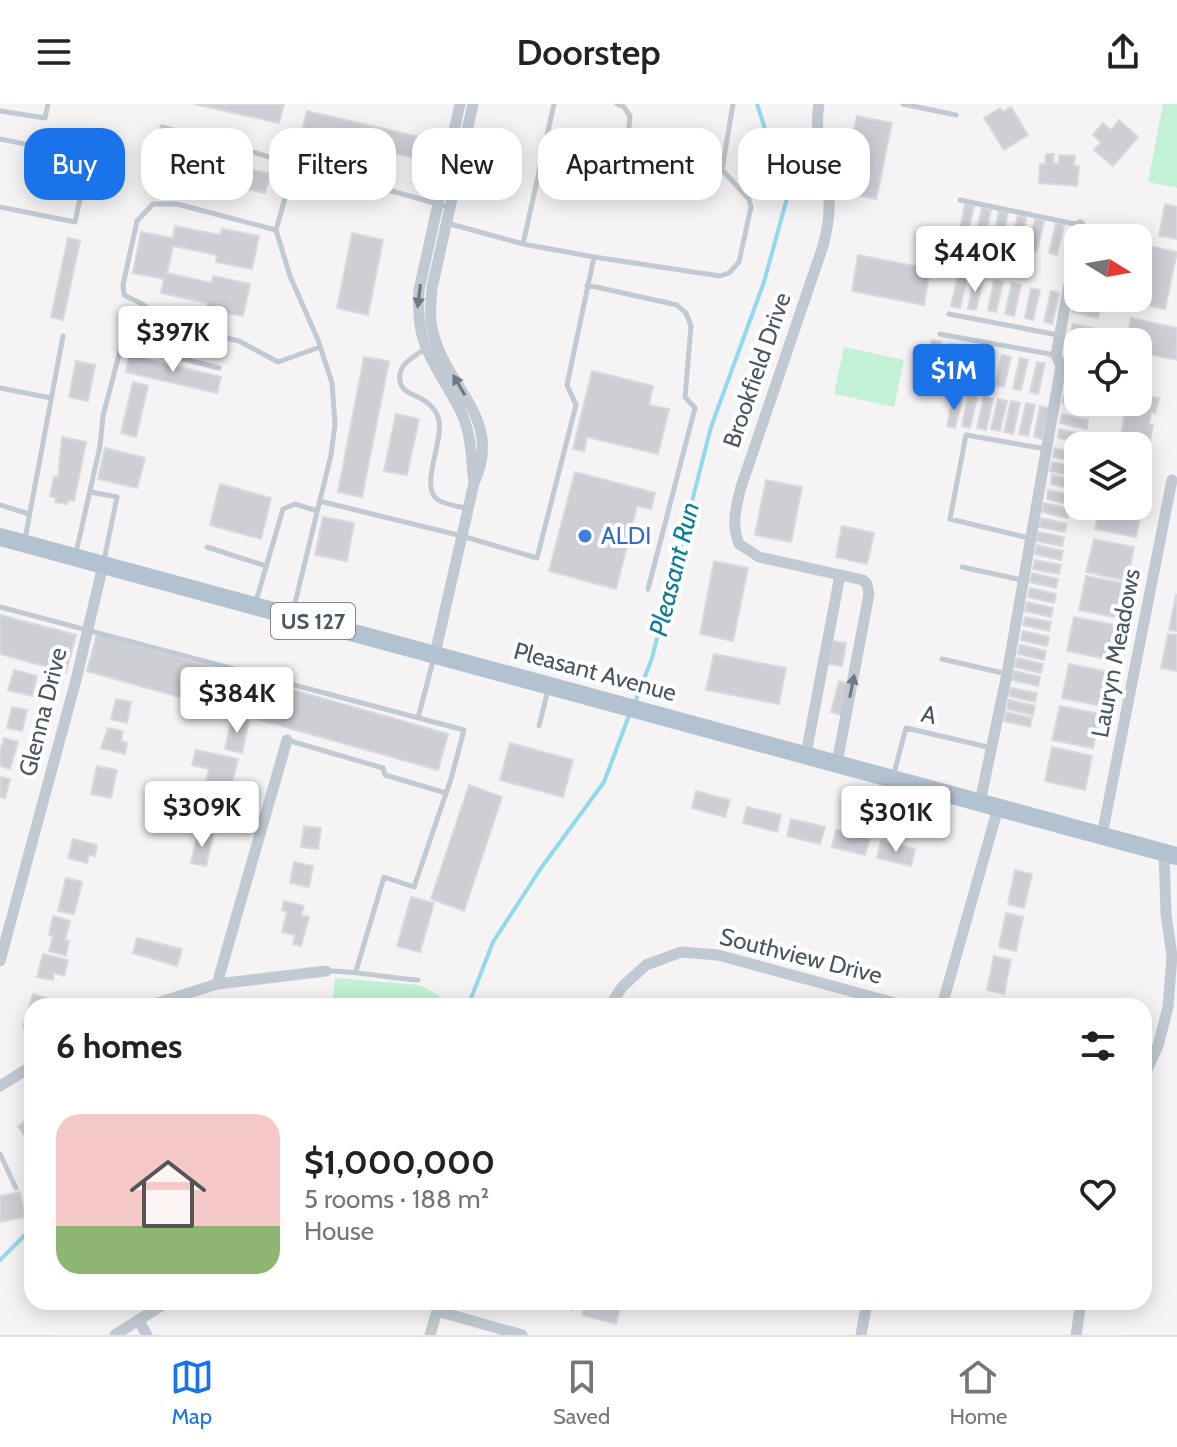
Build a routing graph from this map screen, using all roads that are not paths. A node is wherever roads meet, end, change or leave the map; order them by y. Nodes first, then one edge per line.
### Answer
1 (48, 104) edge
2 (460, 104) edge
3 (473, 104) edge
4 (554, 104) edge
5 (617, 104) edge
6 (733, 104) edge
7 (819, 104) edge
8 (903, 104) edge
9 (0, 111) edge
10 (956, 115) dead end
11 (162, 127) dead end
12 (549, 128) edge
13 (629, 128) edge
14 (0, 139) edge
15 (269, 156) edge
16 (538, 176) edge
17 (396, 192) edge
18 (285, 200) edge
19 (960, 200) dead end
20 (443, 205) junction
21 (0, 207) edge
22 (440, 221) junction
23 (1075, 224) edge
24 (276, 230) junction
25 (523, 244) junction
26 (594, 257) junction
27 (587, 285) junction
28 (1064, 312) edge
29 (949, 314) dead end
30 (940, 334) dead end
31 (1060, 335) junction
32 (63, 336) dead end
33 (431, 345) junction
34 (320, 347) junction
35 (1056, 355) junction
36 (219, 368) dead end
37 (0, 388) edge
38 (51, 398) junction
39 (1047, 450) junction
40 (1172, 480) dead end
41 (91, 492) junction
42 (319, 501) junction
43 (0, 505) edge
44 (468, 509) junction
45 (317, 511) junction
46 (29, 514) junction
47 (462, 536) junction
48 (0, 537) edge
49 (1029, 538) junction
50 (24, 544) junction
51 (207, 547) dead end
52 (75, 558) junction
53 (103, 565) junction
54 (266, 566) junction
55 (962, 567) dead end
56 (840, 575) junction
57 (1022, 580) junction
58 (648, 589) dead end
59 (255, 606) junction
60 (0, 607) edge
61 (292, 616) junction
62 (86, 628) junction
63 (435, 654) junction
64 (942, 659) dead end
65 (1007, 674) junction
66 (549, 685) junction
67 (418, 718) junction
68 (539, 726) dead end
69 (287, 740) joint
70 (993, 748) junction
71 (806, 754) junction
72 (837, 763) junction
73 (893, 778) junction
74 (446, 793) junction
75 (980, 802) junction
76 (998, 808) junction
77 (1102, 835) junction
78 (1170, 854) edge
79 (0, 961) edge
80 (326, 971) joint
81 (356, 971) junction
82 (418, 980) dead end
83 (217, 984) junction
84 (182, 998) edge
85 (615, 998) edge
86 (877, 998) edge
87 (944, 998) edge
88 (1152, 1059) edge
89 (24, 1071) edge
90 (0, 1086) edge
91 (0, 1154) edge
92 (16, 1188) dead end
93 (154, 1310) edge
94 (435, 1310) edge
95 (448, 1310) edge
96 (866, 1310) edge
97 (1080, 1310) edge
98 (138, 1320) junction
99 (115, 1335) edge
100 (147, 1335) edge
101 (430, 1335) edge
102 (522, 1335) edge
103 (861, 1335) edge
104 (1076, 1335) edge

1 - 9 lane
2 - 20 street
3 - 20 street
4 - 12 lane
5 - 13 lane
6 - 26 lane
7 - 56 street, Brookfield Drive
8 - 10 lane
11 - 15 lane
14 - 21 lane
16 - 25 lane
17 - 20 lane
18 - 24 lane
19 - 23 lane
20 - 22 street
22 - 25 lane
22 - 33 street
24 - 34 lane
24 - 34 lane
25 - 26 lane
26 - 27 lane
27 - 47 lane
27 - 58 lane
28 - 31 street
29 - 31 lane
30 - 35 lane
31 - 35 street
32 - 38 lane
33 - 44 street
33 - 44 lane
34 - 42 lane
35 - 39 street
36 - 41 lane
37 - 38 lane
38 - 46 lane
39 - 49 street
39 - 49 lane
40 - 77 street, Lauryn Meadows
41 - 52 lane
41 - 53 lane
42 - 45 lane
42 - 47 lane
43 - 46 lane
44 - 47 street
45 - 54 lane
45 - 61 lane
46 - 50 lane
47 - 63 street
48 - 50 main road, Pleasant Avenue / US 127
49 - 57 street
50 - 52 main road, Pleasant Avenue / US 127
51 - 54 lane
52 - 53 main road, Pleasant Avenue / US 127
53 - 59 main road, Pleasant Avenue / US 127
53 - 62 street, Glenna Drive
54 - 59 lane
55 - 57 lane
56 - 71 street
72 -> 56 street, Brookfield Drive
57 - 65 street
59 - 61 main road, Pleasant Avenue / US 127
60 - 62 lane
61 - 63 main road, Pleasant Avenue / US 127
62 - 67 lane
62 - 79 street, Glenna Drive
63 - 66 main road, Pleasant Avenue / US 127
63 - 67 lane
64 - 65 lane
65 - 70 street
66 - 68 lane
66 - 71 main road, Pleasant Avenue / US 127
67 - 74 lane
69 - 74 lane
69 - 83 street
70 - 73 lane, A
70 - 75 street
71 - 72 main road, Pleasant Avenue / US 127
72 - 73 main road, Pleasant Avenue / US 127
73 - 75 main road, Pleasant Avenue / US 127
74 - 81 lane
75 - 76 main road, Pleasant Avenue / US 127
76 - 77 main road, Pleasant Avenue / US 127
76 - 87 street
77 - 78 main road, Pleasant Avenue / US 127
78 - 88 street
80 - 81 lane
80 - 83 street
81 - 82 lane
83 - 84 street
85 - 86 street, Southview Drive
89 - 90 street
91 - 92 lane
93 - 98 street
94 - 101 street
95 - 102 street
96 - 103 street
97 - 104 street
98 - 99 street
98 - 100 street

